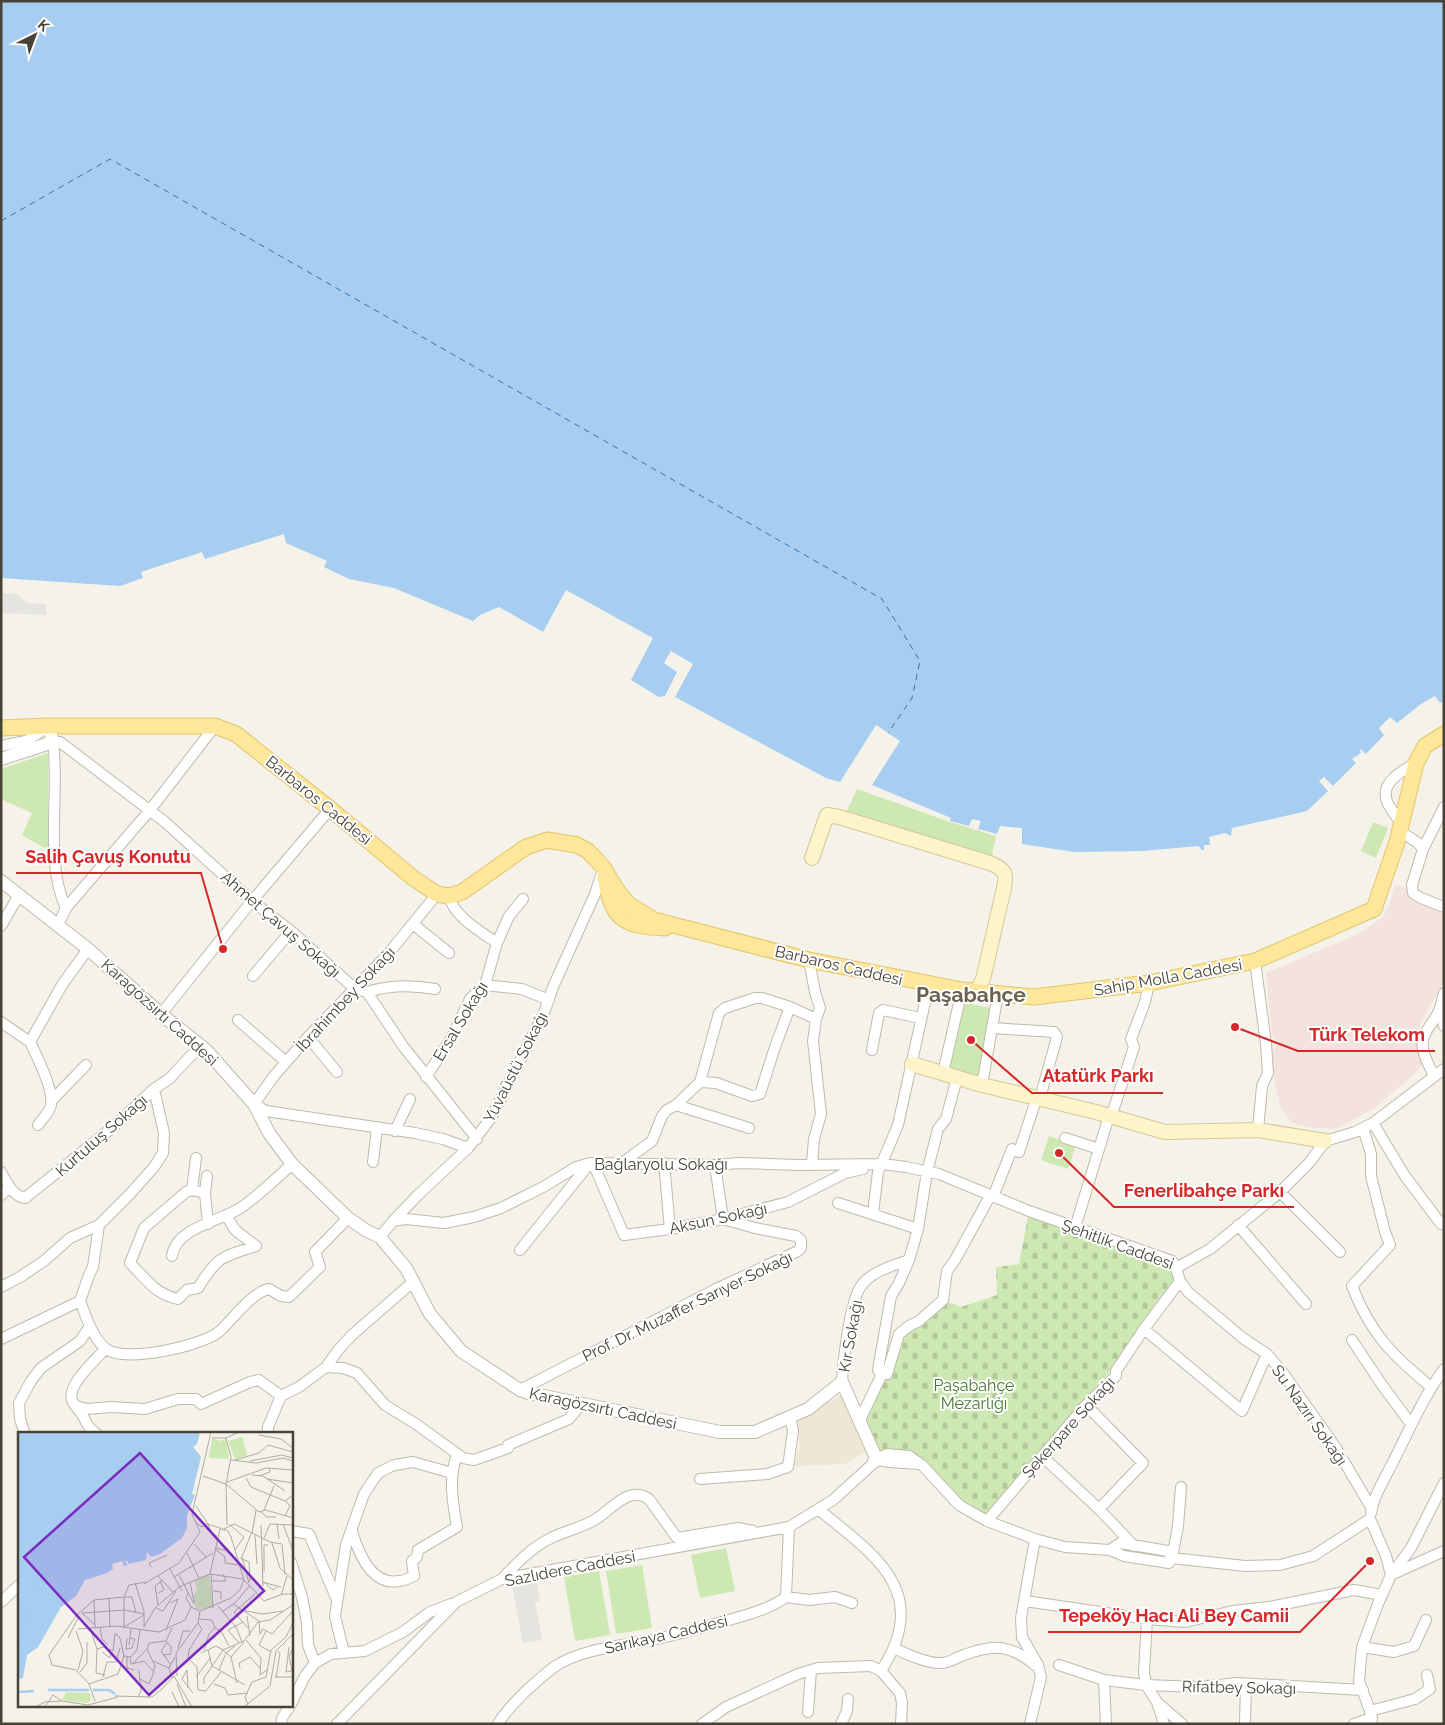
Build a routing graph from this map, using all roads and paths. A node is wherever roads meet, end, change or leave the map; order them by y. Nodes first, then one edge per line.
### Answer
1 (49, 726) junction
2 (215, 726) junction
3 (1, 728) edge
4 (22, 728) junction
5 (1444, 734) edge
6 (53, 742) junction
7 (5, 745) edge
8 (1, 759) edge
9 (1416, 763) junction
10 (1444, 807) edge
11 (330, 809) junction
12 (150, 810) junction
13 (1401, 827) junction
14 (1423, 849) junction
15 (812, 858) dead end
16 (604, 867) junction
17 (1, 881) edge
18 (19, 895) junction
19 (443, 895) junction
20 (523, 899) dead end
21 (252, 901) junction
22 (1444, 907) edge
23 (66, 908) junction
24 (414, 924) junction
25 (58, 925) junction
26 (1, 926) edge
27 (291, 931) junction
28 (497, 943) junction
29 (88, 949) junction
30 (449, 953) dead end
31 (809, 960) junction
32 (1255, 961) junction
33 (253, 976) dead end
34 (1149, 983) junction
35 (928, 984) junction
36 (485, 985) junction
37 (355, 989) junction
38 (435, 989) dead end
39 (970, 991) junction
40 (367, 992) junction
41 (1444, 993) edge
42 (998, 994) junction
43 (548, 1000) junction
44 (790, 1007) junction
45 (1440, 1008) junction
46 (161, 1014) junction
47 (920, 1018) junction
48 (816, 1019) junction
49 (238, 1020) dead end
50 (1, 1022) edge
51 (1444, 1026) edge
52 (993, 1028) junction
53 (308, 1037) junction
54 (30, 1042) junction
55 (201, 1045) junction
56 (872, 1050) dead end
57 (286, 1062) junction
58 (86, 1064) dead end
59 (912, 1064) junction
60 (1444, 1069) edge
61 (337, 1072) dead end
62 (943, 1073) junction
63 (1434, 1076) junction
64 (426, 1077) junction
65 (957, 1078) junction
66 (700, 1082) junction
67 (982, 1085) junction
68 (154, 1089) junction
69 (1039, 1098) junction
70 (410, 1099) dead end
71 (52, 1100) junction
72 (254, 1104) junction
73 (676, 1105) junction
74 (1109, 1116) junction
75 (1373, 1123) junction
76 (38, 1125) dead end
77 (377, 1128) junction
78 (749, 1128) dead end
79 (1363, 1128) junction
80 (1258, 1130) junction
81 (395, 1131) junction
82 (1065, 1138) dead end
83 (476, 1139) junction
84 (1325, 1141) junction
85 (468, 1148) junction
86 (1099, 1149) junction
87 (196, 1158) dead end
88 (373, 1162) dead end
89 (592, 1163) junction
90 (622, 1163) junction
91 (664, 1163) junction
92 (292, 1164) junction
93 (812, 1164) junction
94 (883, 1164) junction
95 (715, 1165) junction
96 (1, 1172) edge
97 (928, 1172) junction
98 (207, 1176) dead end
99 (10, 1187) junction
100 (192, 1190) junction
101 (1280, 1192) junction
102 (205, 1193) junction
103 (1, 1195) edge
104 (991, 1196) junction
105 (838, 1203) dead end
106 (874, 1213) junction
107 (226, 1215) junction
108 (348, 1218) junction
109 (723, 1219) junction
110 (393, 1221) junction
111 (1444, 1222) edge
112 (208, 1224) junction
113 (99, 1225) junction
114 (1238, 1225) junction
115 (1075, 1228) junction
116 (670, 1229) junction
117 (918, 1229) junction
118 (380, 1237) junction
119 (520, 1250) dead end
120 (1340, 1252) dead end
121 (172, 1256) dead end
122 (908, 1260) junction
123 (1176, 1268) junction
124 (414, 1281) junction
125 (1180, 1281) junction
126 (1, 1287) edge
127 (80, 1301) junction
128 (1306, 1304) dead end
129 (90, 1326) junction
130 (1144, 1329) junction
131 (1, 1338) edge
132 (1352, 1340) dead end
133 (106, 1349) junction
134 (1267, 1354) junction
135 (326, 1367) junction
136 (1444, 1368) edge
137 (882, 1374) junction
138 (842, 1382) junction
139 (1431, 1387) junction
140 (520, 1390) junction
141 (281, 1396) junction
142 (582, 1403) junction
143 (1086, 1405) junction
144 (76, 1406) junction
145 (790, 1417) junction
146 (860, 1422) junction
147 (1411, 1424) junction
148 (23, 1432) edge
149 (94, 1432) edge
150 (268, 1432) edge
151 (457, 1455) junction
152 (1042, 1456) junction
153 (877, 1460) junction
154 (452, 1473) junction
155 (700, 1479) dead end
156 (1444, 1483) edge
157 (1181, 1488) dead end
158 (818, 1509) junction
159 (1099, 1509) junction
160 (1371, 1514) junction
161 (987, 1521) junction
162 (789, 1527) junction
163 (352, 1531) junction
164 (292, 1532) edge
165 (760, 1532) junction
166 (1035, 1539) junction
167 (1134, 1546) junction
168 (1110, 1550) junction
169 (1444, 1551) edge
170 (1172, 1558) junction
171 (292, 1565) edge
172 (1392, 1575) junction
173 (502, 1579) junction
174 (18, 1586) edge
175 (1382, 1595) junction
176 (786, 1597) junction
177 (337, 1600) junction
178 (1025, 1601) junction
179 (1, 1602) edge
180 (456, 1602) junction
181 (852, 1603) dead end
182 (1147, 1619) junction
183 (1426, 1620) dead end
184 (1362, 1647) junction
185 (894, 1648) junction
186 (344, 1653) junction
187 (315, 1663) junction
188 (1059, 1665) dead end
189 (1039, 1669) junction
190 (811, 1670) junction
191 (882, 1671) junction
192 (1428, 1675) dead end
193 (1104, 1680) junction
194 (1246, 1684) junction
195 (1146, 1685) junction
196 (1363, 1690) junction
197 (848, 1699) dead end
198 (1157, 1702) junction
199 (292, 1703) edge
200 (289, 1708) edge
201 (808, 1712) dead end
202 (1371, 1718) edge
203 (339, 1723) edge
204 (281, 1724) edge
205 (498, 1724) edge
206 (702, 1724) edge
207 (841, 1724) edge
208 (901, 1724) edge
209 (1030, 1724) edge
210 (1106, 1724) edge
211 (1164, 1724) edge
212 (1182, 1724) edge
213 (1245, 1724) edge
214 (1354, 1724) edge

1 - 2 main road, Barbaros Caddesi
1 - 4 main road, Barbaros Caddesi
1 - 6 street
1 - 7 street
2 - 11 main road, Barbaros Caddesi
2 - 12 street
3 - 4 main road, Barbaros Caddesi
4 - 7 street
5 - 9 main road, Sahip Molla Caddesi
6 - 8 street
6 - 12 street, Ahmet Çavuş Sokağı
6 - 23 street
9 - 13 main road, Sahip Molla Caddesi
9 - 13 street
10 - 14 street
11 - 19 main road, Barbaros Caddesi
11 - 21 street
12 - 21 street, Ahmet Çavuş Sokağı
12 - 23 street
13 - 14 street
13 - 32 main road, Sahip Molla Caddesi
14 - 22 street
15 - 39 main road
16 - 19 main road
16 - 31 main road, Barbaros Caddesi
16 - 43 street, Yuvaüstü Sokağı
17 - 18 street, Karagözsırtı Caddesi
18 - 25 street, Karagözsırtı Caddesi
18 - 26 street
19 - 24 street, İbrahimbey Sokağı
19 - 28 street
20 - 28 street, Ersal Sokağı
21 - 27 street, Ahmet Çavuş Sokağı
21 - 46 street
23 - 25 street
24 - 30 street
24 - 37 street, İbrahimbey Sokağı
25 - 29 street, Karagözsırtı Caddesi
27 - 33 street
27 - 37 street, Ahmet Çavuş Sokağı
28 - 36 street, Ersal Sokağı
29 - 46 street, Karagözsırtı Caddesi
29 - 54 street
31 - 35 main road, Barbaros Caddesi
31 - 48 street
32 - 34 main road, Sahip Molla Caddesi
32 - 80 street
34 - 42 main road, Sahip Molla Caddesi
34 - 74 street
35 - 39 main road, Barbaros Caddesi
35 - 47 street
36 - 43 street
36 - 64 street, Ersal Sokağı
37 - 40 street, Ahmet Çavuş Sokağı
37 - 53 street, İbrahimbey Sokağı
38 - 40 street
39 - 42 main road, Barbaros Caddesi
39 - 62 street
40 - 64 street
41 - 45 street
42 - 52 street
43 - 83 street, Yuvaüstü Sokağı
44 - 48 street
44 - 66 street
44 - 66 street
45 - 51 street
45 - 63 street
46 - 55 street, Karagözsırtı Caddesi
47 - 56 street
47 - 59 street
48 - 93 street
49 - 57 street
50 - 54 street
52 - 67 street
52 - 69 street
53 - 57 street, İbrahimbey Sokağı
53 - 61 street
54 - 71 street
55 - 68 street, Kurtuluş Sokağı
55 - 72 street, Karagözsırtı Caddesi
57 - 72 street, İbrahimbey Sokağı
58 - 71 street
59 - 62 main road
59 - 94 street
60 - 63 street
62 - 65 main road
63 - 75 street
64 - 83 street
65 - 67 main road
65 - 97 street
66 - 73 street
67 - 69 main road
68 - 99 street, Kurtuluş Sokağı
68 - 113 street
69 - 74 main road
69 - 104 street
70 - 81 street
71 - 76 street
72 - 77 street
72 - 92 street, Karagözsırtı Caddesi
73 - 78 street
73 - 90 street
74 - 80 main road
74 - 86 street
75 - 79 street
75 - 111 street
77 - 81 street
77 - 88 street
79 - 84 street
79 - 139 street
80 - 84 main road
81 - 85 street
82 - 86 street
83 - 85 street, Yuvaüstü Sokağı
84 - 101 street, Şehitlik Caddesi
85 - 110 street, Yuvaüstü Sokağı
86 - 115 street
87 - 100 street
89 - 90 street, Bağlaryolu Sokağı
89 - 110 street, Bağlaryolu Sokağı
89 - 116 street, Aksun Sokağı
89 - 119 street
90 - 91 street, Bağlaryolu Sokağı
91 - 95 street, Bağlaryolu Sokağı
91 - 116 street
92 - 107 street
92 - 108 street, Karagözsırtı Caddesi
93 - 94 street, Bağlaryolu Sokağı
93 - 95 street, Bağlaryolu Sokağı
94 - 97 street, Şehitlik Caddesi
94 - 106 street
94 - 109 street, Aksun Sokağı
95 - 109 street
96 - 99 street
97 - 104 street, Şehitlik Caddesi
97 - 117 street
98 - 102 street
99 - 103 street
100 - 102 street
100 - 107 street
101 - 114 street, Şehitlik Caddesi
101 - 120 street
102 - 112 street
104 - 115 street, Şehitlik Caddesi
104 - 137 street
105 - 106 street
106 - 117 street
107 - 112 street
108 - 118 street, Karagözsırtı Caddesi
108 - 133 street
109 - 116 street, Aksun Sokağı
109 - 140 street, Prof. Dr. Muzaffer Sarıyer Sokağı
110 - 118 street, Yuvaüstü Sokağı
112 - 121 street
113 - 126 street
113 - 127 street
114 - 123 street, Şehitlik Caddesi
114 - 128 street
115 - 123 street, Şehitlik Caddesi
117 - 122 street
118 - 124 street, Karagözsırtı Caddesi
122 - 137 street
122 - 138 street, Kır Sokağı
123 - 125 street, Su Nazırı Sokağı
124 - 135 street
124 - 140 street, Karagözsırtı Caddesi
125 - 130 street, Şekerpare Sokağı
125 - 134 street, Su Nazırı Sokağı
127 - 129 street
127 - 131 street
129 - 133 street
129 - 148 street
130 - 134 street
130 - 143 street, Şekerpare Sokağı
132 - 147 street
133 - 144 street
134 - 160 street, Su Nazırı Sokağı
135 - 141 street
135 - 151 street
136 - 139 street
137 - 146 street
138 - 145 street, Karagözsırtı Caddesi
138 - 146 street
139 - 147 street
140 - 142 street, Karagözsırtı Caddesi
141 - 144 street
141 - 150 street
142 - 145 street, Karagözsırtı Caddesi
142 - 151 street
143 - 152 street, Şekerpare Sokağı
143 - 159 street
144 - 149 street
145 - 155 street
146 - 153 street
147 - 160 street
151 - 154 street
152 - 159 street
152 - 161 street, Şekerpare Sokağı
153 - 158 street, Sazlıdere Caddesi
153 - 161 street
154 - 163 street
154 - 163 street
156 - 172 street
157 - 170 street
158 - 162 street, Sazlıdere Caddesi
158 - 185 street
159 - 167 street
160 - 170 street
160 - 172 street, Su Nazırı Sokağı
161 - 166 street
162 - 165 street, Sazlıdere Caddesi
162 - 176 street
163 - 177 street
164 - 177 street
165 - 173 street, Sazlıdere Caddesi
165 - 173 street
166 - 168 street
166 - 178 street
167 - 168 street
167 - 170 street
168 - 170 street
169 - 172 street
171 - 187 street
172 - 175 street
173 - 180 street, Sazlıdere Caddesi
174 - 179 street
175 - 182 street
175 - 184 street
176 - 181 street
176 - 205 street, Sarıkaya Caddesi
177 - 186 street
178 - 182 street
178 - 189 street
180 - 186 street
180 - 203 street, Sazlıdere Caddesi
182 - 195 street
183 - 184 street
184 - 196 street
185 - 189 street
185 - 191 street
186 - 187 street
187 - 199 street
188 - 193 street, Rıfatbey Sokağı
189 - 209 street
190 - 191 street
190 - 201 street
190 - 206 street
191 - 208 street
192 - 202 street
193 - 195 street, Rıfatbey Sokağı
193 - 210 street
194 - 195 street, Rıfatbey Sokağı
194 - 196 street, Rıfatbey Sokağı
194 - 213 street
195 - 198 street
196 - 202 street
197 - 207 street
198 - 211 street
198 - 212 street
200 - 204 street
202 - 214 street

